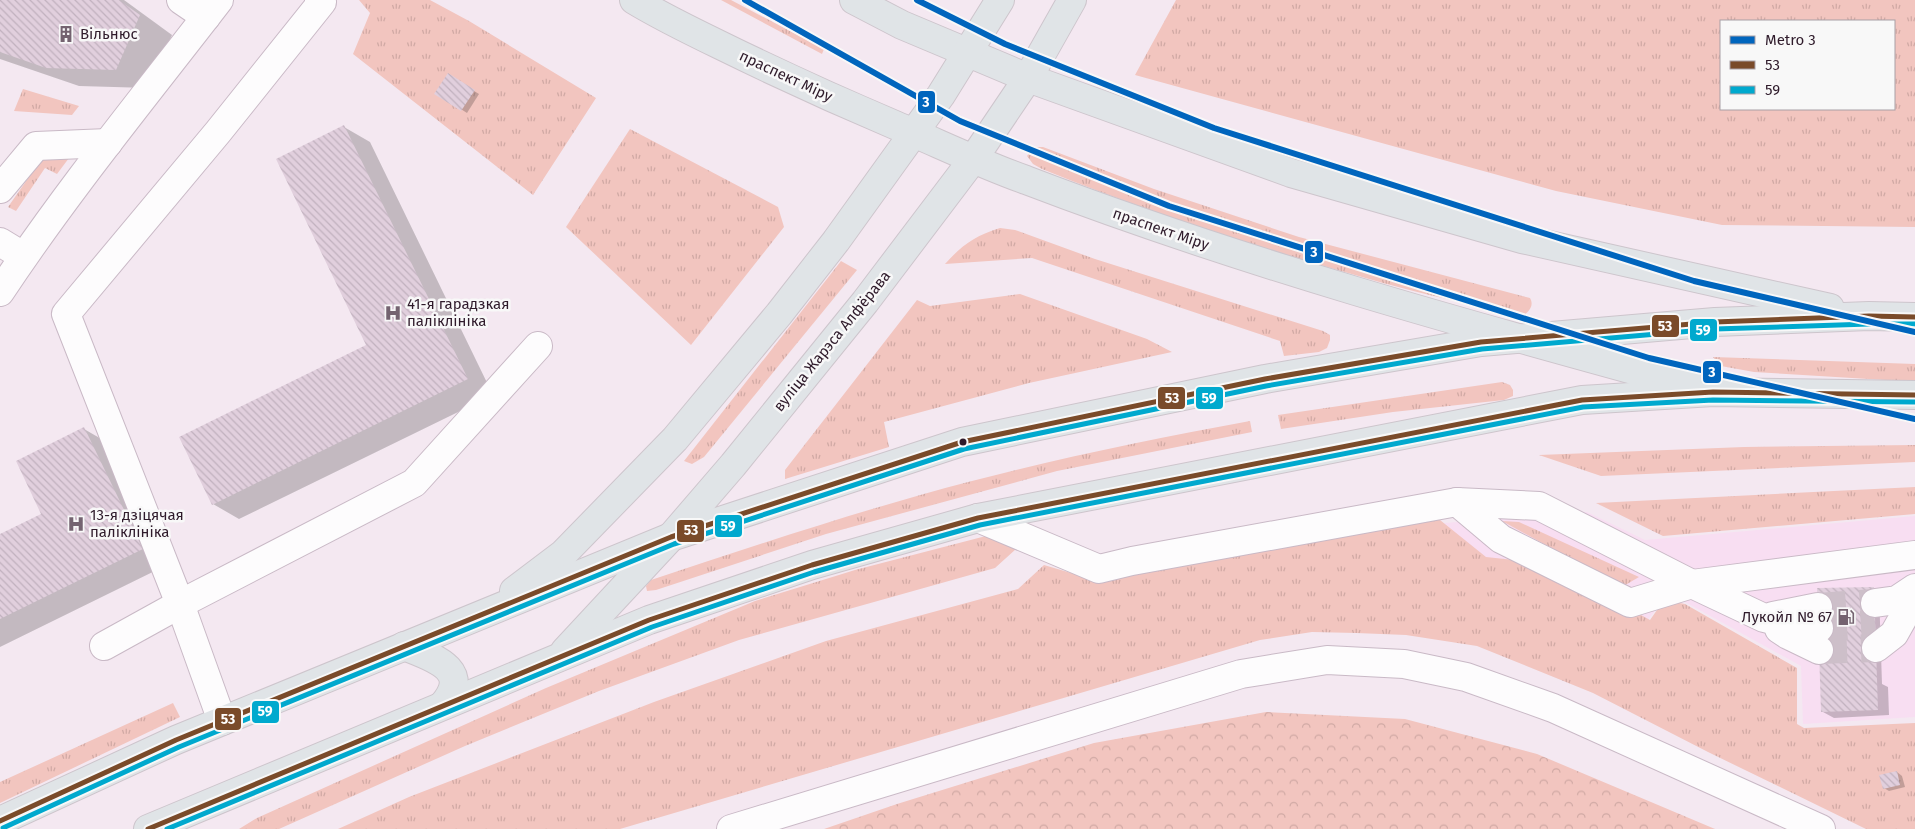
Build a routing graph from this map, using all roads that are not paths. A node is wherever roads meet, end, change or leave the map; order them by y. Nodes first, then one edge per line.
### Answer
1 (181, 0) edge
2 (319, 0) edge
3 (634, 0) edge
4 (854, 0) edge
5 (1000, 0) edge
6 (1072, 0) edge
7 (212, 8) edge
8 (969, 53) junction
9 (1028, 78) junction
10 (914, 133) junction
11 (108, 143) junction
12 (974, 158) junction
13 (0, 189) edge
14 (0, 242) edge
15 (24, 256) junction
16 (0, 292) edge
17 (1869, 316) junction
18 (1915, 317) edge
19 (1515, 338) junction
20 (538, 346) dead end
21 (1713, 392) junction
22 (1915, 395) edge
23 (1457, 502) junction
24 (978, 518) junction
25 (671, 537) junction
26 (1915, 555) edge
27 (1692, 584) junction
28 (1915, 588) edge
29 (1915, 595) edge
30 (180, 604) junction
31 (487, 611) junction
32 (1819, 628) tunnel mouth
33 (104, 646) dead end
34 (404, 646) junction
35 (559, 657) junction
36 (443, 704) junction
37 (222, 721) junction
38 (0, 821) edge
39 (148, 829) edge
40 (731, 829) edge
41 (1821, 829) edge

1 - 7 street
2 - 30 street
3 - 10 main road, праспект Міру
4 - 8 main road
5 - 8 main road
6 - 9 main road, вуліца Жарэса Алфёрава
7 - 11 street
8 - 9 main road
8 - 10 main road
9 - 12 main road, вуліца Жарэса Алфёрава
9 - 17 main road
10 - 12 main road, праспект Міру
10 - 31 main road
11 - 13 street
11 - 15 street
12 - 19 main road, праспект Міру
12 - 25 main road, вуліца Жарэса Алфёрава
14 - 15 street
15 - 16 street
17 - 18 main road
17 - 19 main road
19 - 21 main road, праспект Міру
19 - 25 main road
20 - 30 street
21 - 22 main road
21 - 24 main road
23 - 24 street
23 - 27 street
23 - 27 street
24 - 35 main road
25 - 31 main road
25 - 35 main road, вуліца Жарэса Алфёрава
26 - 27 street
27 - 32 street
28 - 29 street
30 - 33 street
30 - 37 street
31 - 34 main road
34 - 36 main road
34 - 37 main road
35 - 36 main road
36 - 39 main road
37 - 38 main road
40 - 41 street

